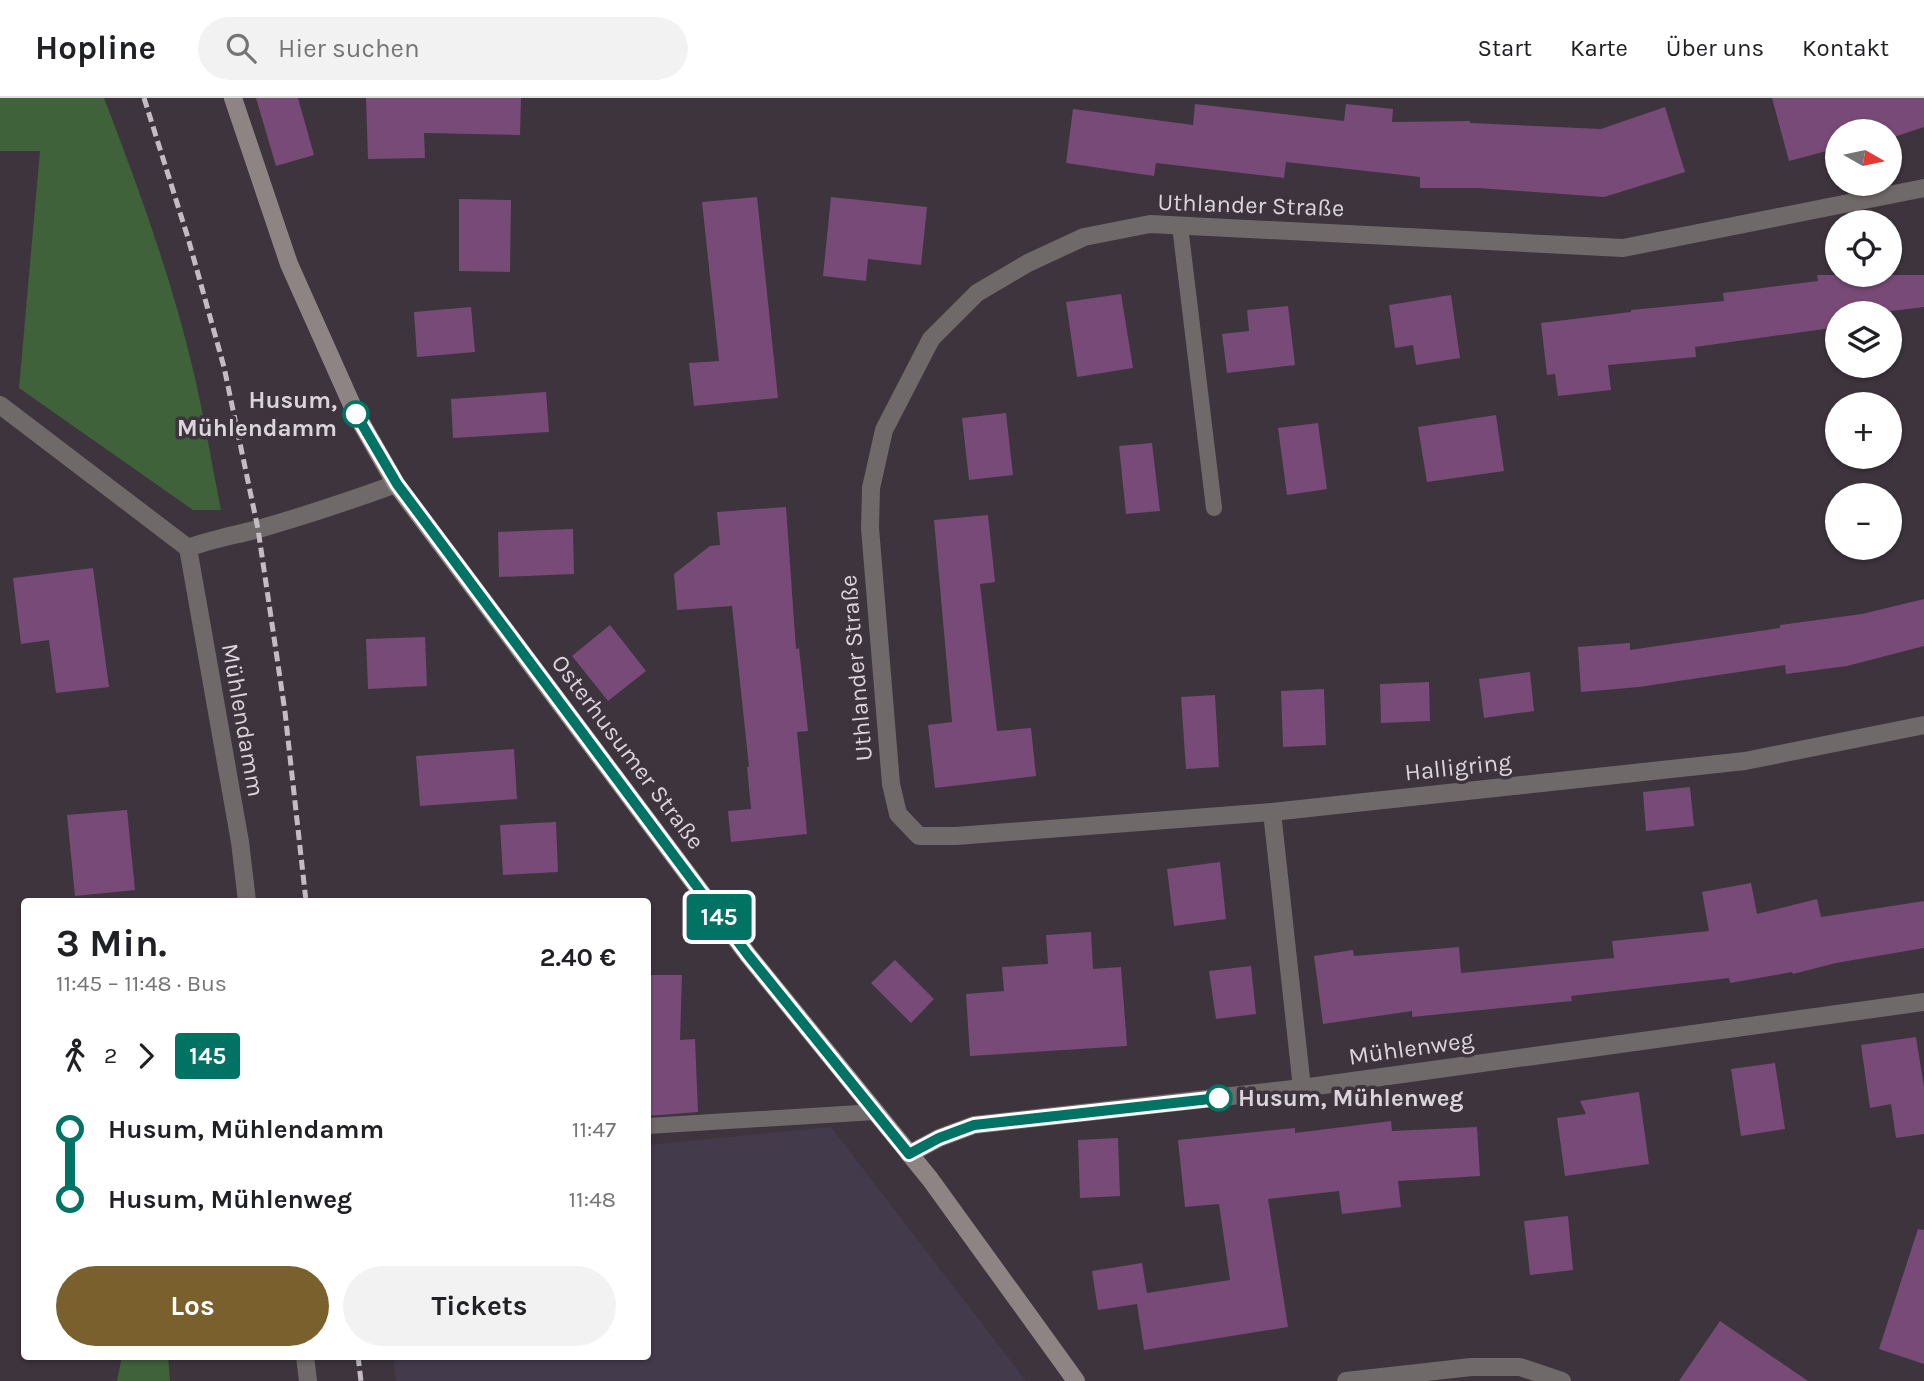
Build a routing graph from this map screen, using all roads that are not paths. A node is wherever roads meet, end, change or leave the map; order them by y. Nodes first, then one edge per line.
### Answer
1 (233, 98) edge
2 (1924, 188) edge
3 (1180, 226) junction
4 (0, 405) edge
5 (397, 484) junction
6 (1214, 508) dead end
7 (188, 548) junction
8 (1924, 725) edge
9 (1272, 811) junction
10 (247, 898) edge
11 (1924, 1002) edge
12 (1302, 1088) junction
13 (875, 1112) junction
14 (651, 1126) edge
15 (909, 1154) junction
16 (305, 1360) edge
17 (308, 1381) edge
18 (1076, 1381) edge
19 (1346, 1381) edge
20 (1562, 1381) edge

1 - 5 street, Osterhusumer Straße
2 - 3 street, Uthlander Straße
3 - 6 lane
3 - 9 street, Uthlander Straße
4 - 7 street
5 - 7 street
5 - 13 street, Osterhusumer Straße
7 - 10 street, Mühlendamm
8 - 9 street, Halligring
9 - 12 street
11 - 12 street, Mühlenweg
12 - 15 street, Mühlenweg
13 - 14 lane
13 - 15 street, Osterhusumer Straße
15 - 18 street, Osterhusumer Straße
16 - 17 street
19 - 20 street

